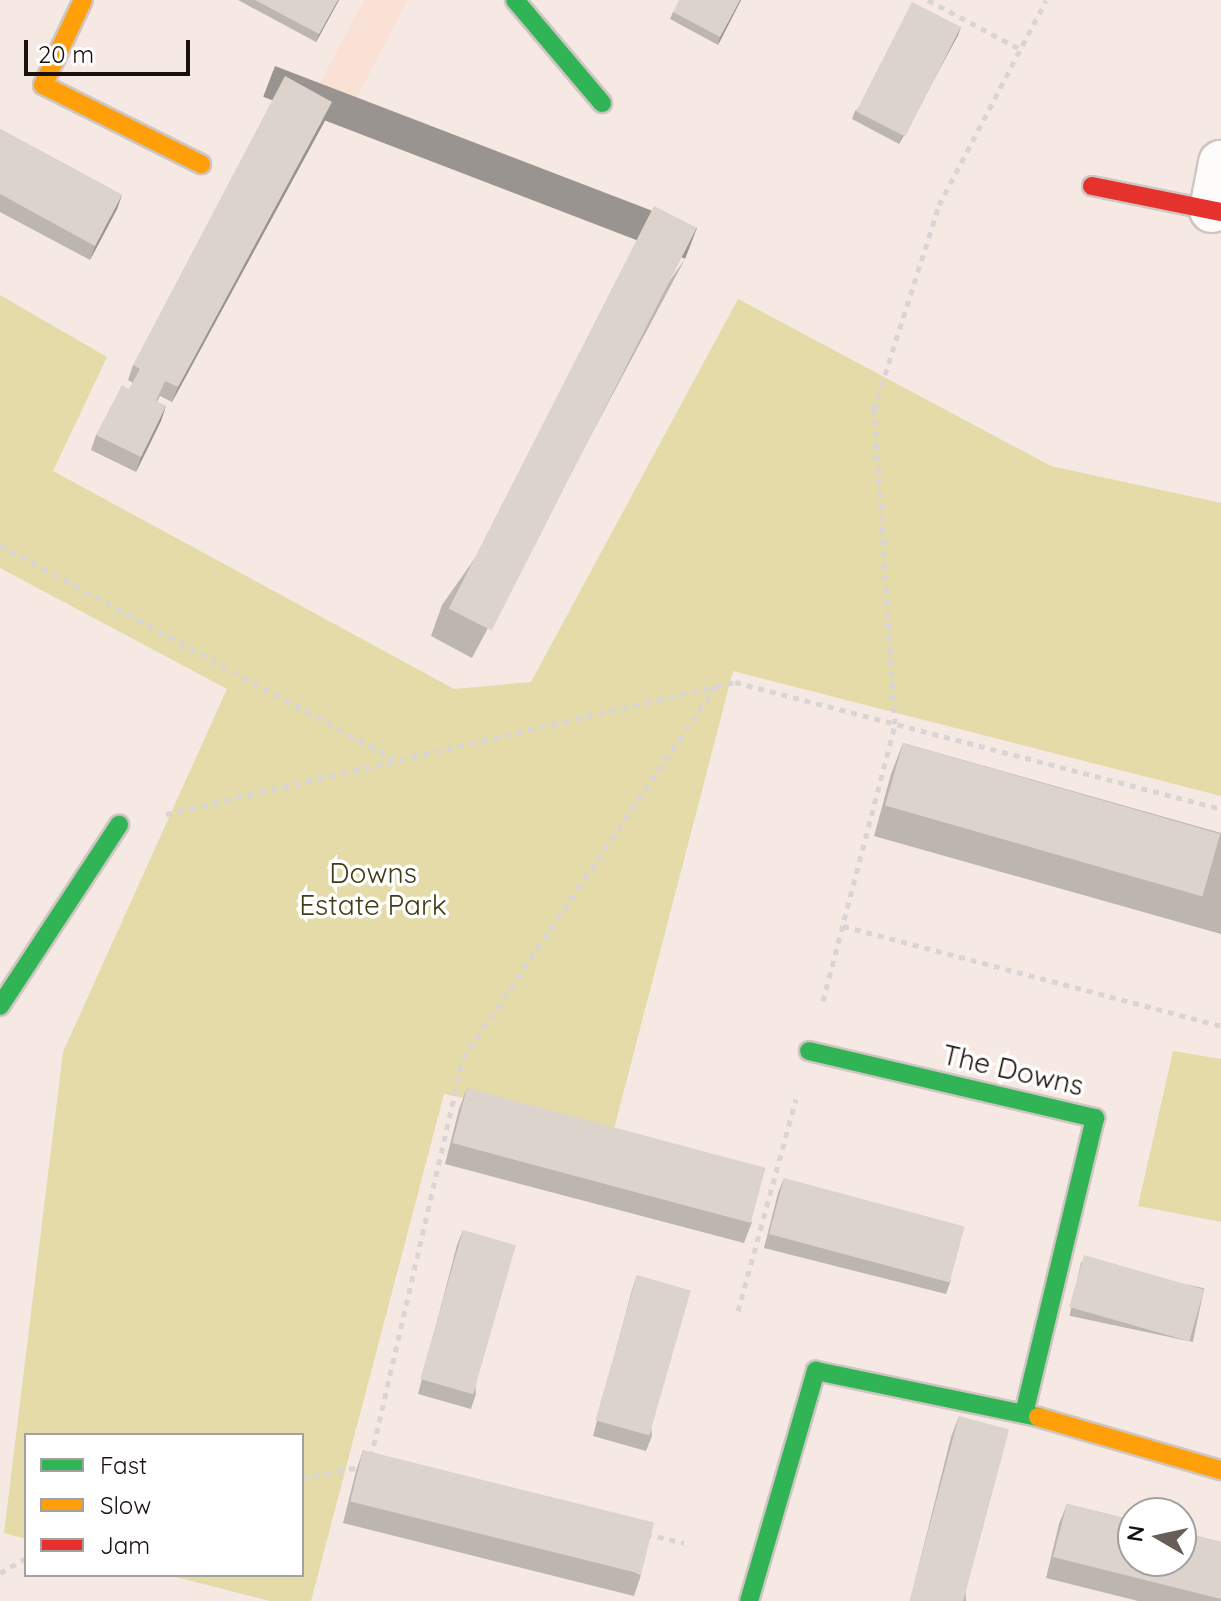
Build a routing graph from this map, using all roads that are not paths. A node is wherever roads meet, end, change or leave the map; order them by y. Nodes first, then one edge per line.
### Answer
1 (83, 0) edge
2 (515, 0) edge
3 (602, 103) dead end
4 (1221, 163) edge
5 (201, 164) dead end
6 (1092, 186) dead end
7 (1216, 211) edge
8 (119, 825) road end
9 (0, 1006) edge
10 (809, 1051) road end
11 (1024, 1413) junction
12 (1221, 1470) edge
13 (749, 1601) edge

1 - 5 street
2 - 3 street
4 - 7 street
6 - 7 street
8 - 9 street
10 - 11 street, The Downs
11 - 12 street
11 - 13 street

